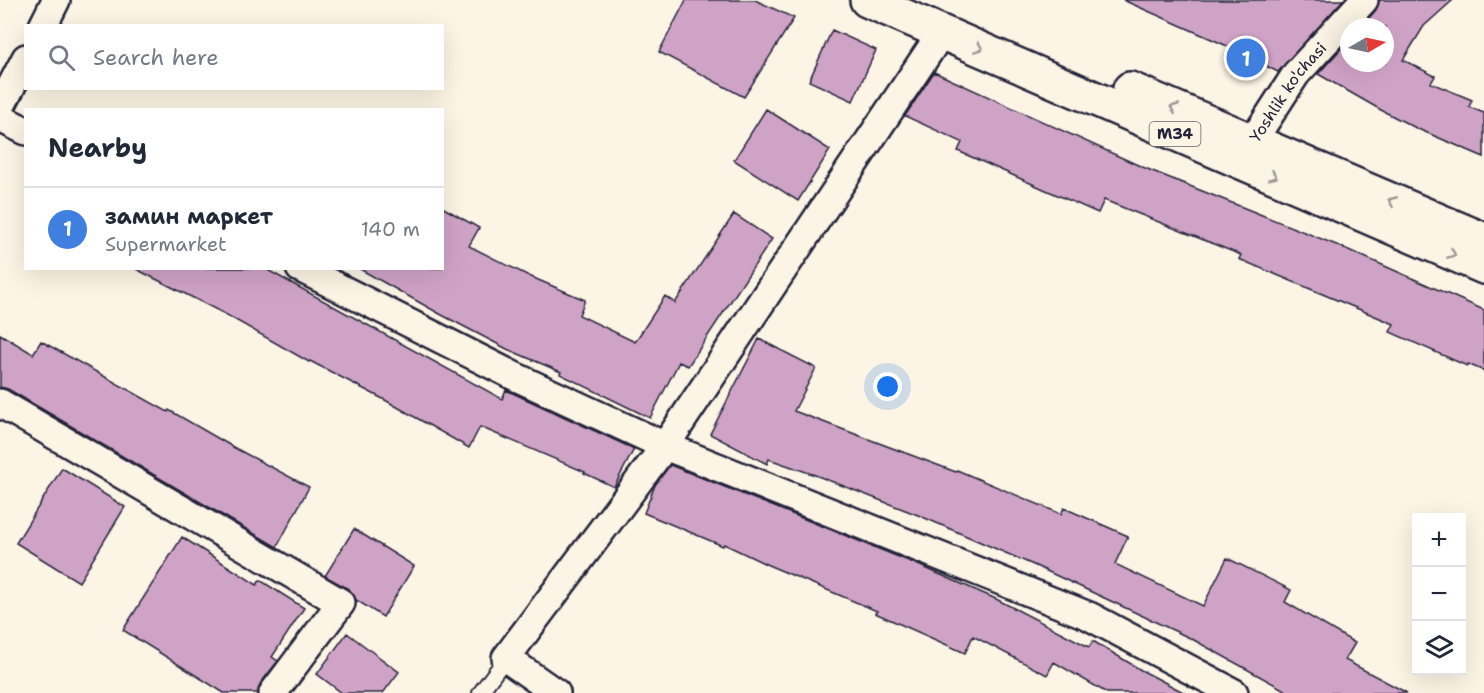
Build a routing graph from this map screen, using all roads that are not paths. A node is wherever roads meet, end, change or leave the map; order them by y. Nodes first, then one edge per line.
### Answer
1 (56, 0) edge
2 (867, 0) edge
3 (922, 0) edge
4 (1364, 0) edge
5 (44, 24) edge
6 (942, 32) junction
7 (24, 62) edge
8 (0, 108) edge
9 (0, 118) edge
10 (24, 130) edge
11 (1248, 152) junction
12 (1484, 240) edge
13 (1484, 267) edge
14 (304, 270) edge
15 (0, 403) edge
16 (665, 446) junction
17 (506, 658) junction
18 (273, 693) edge
19 (480, 693) edge
20 (556, 693) edge
21 (1234, 693) edge

1 - 5 street
2 - 6 main road, M34
11 -> 3 main road, M34
4 - 11 street, Yoshlik ko'chasi
6 -> 11 main road, M34
6 - 16 street
7 - 8 street
9 - 10 street
12 -> 11 main road, M34
11 -> 13 main road, M34
14 - 16 street
15 - 18 street
16 - 17 street
16 - 21 street
17 - 19 lane
17 - 20 street

